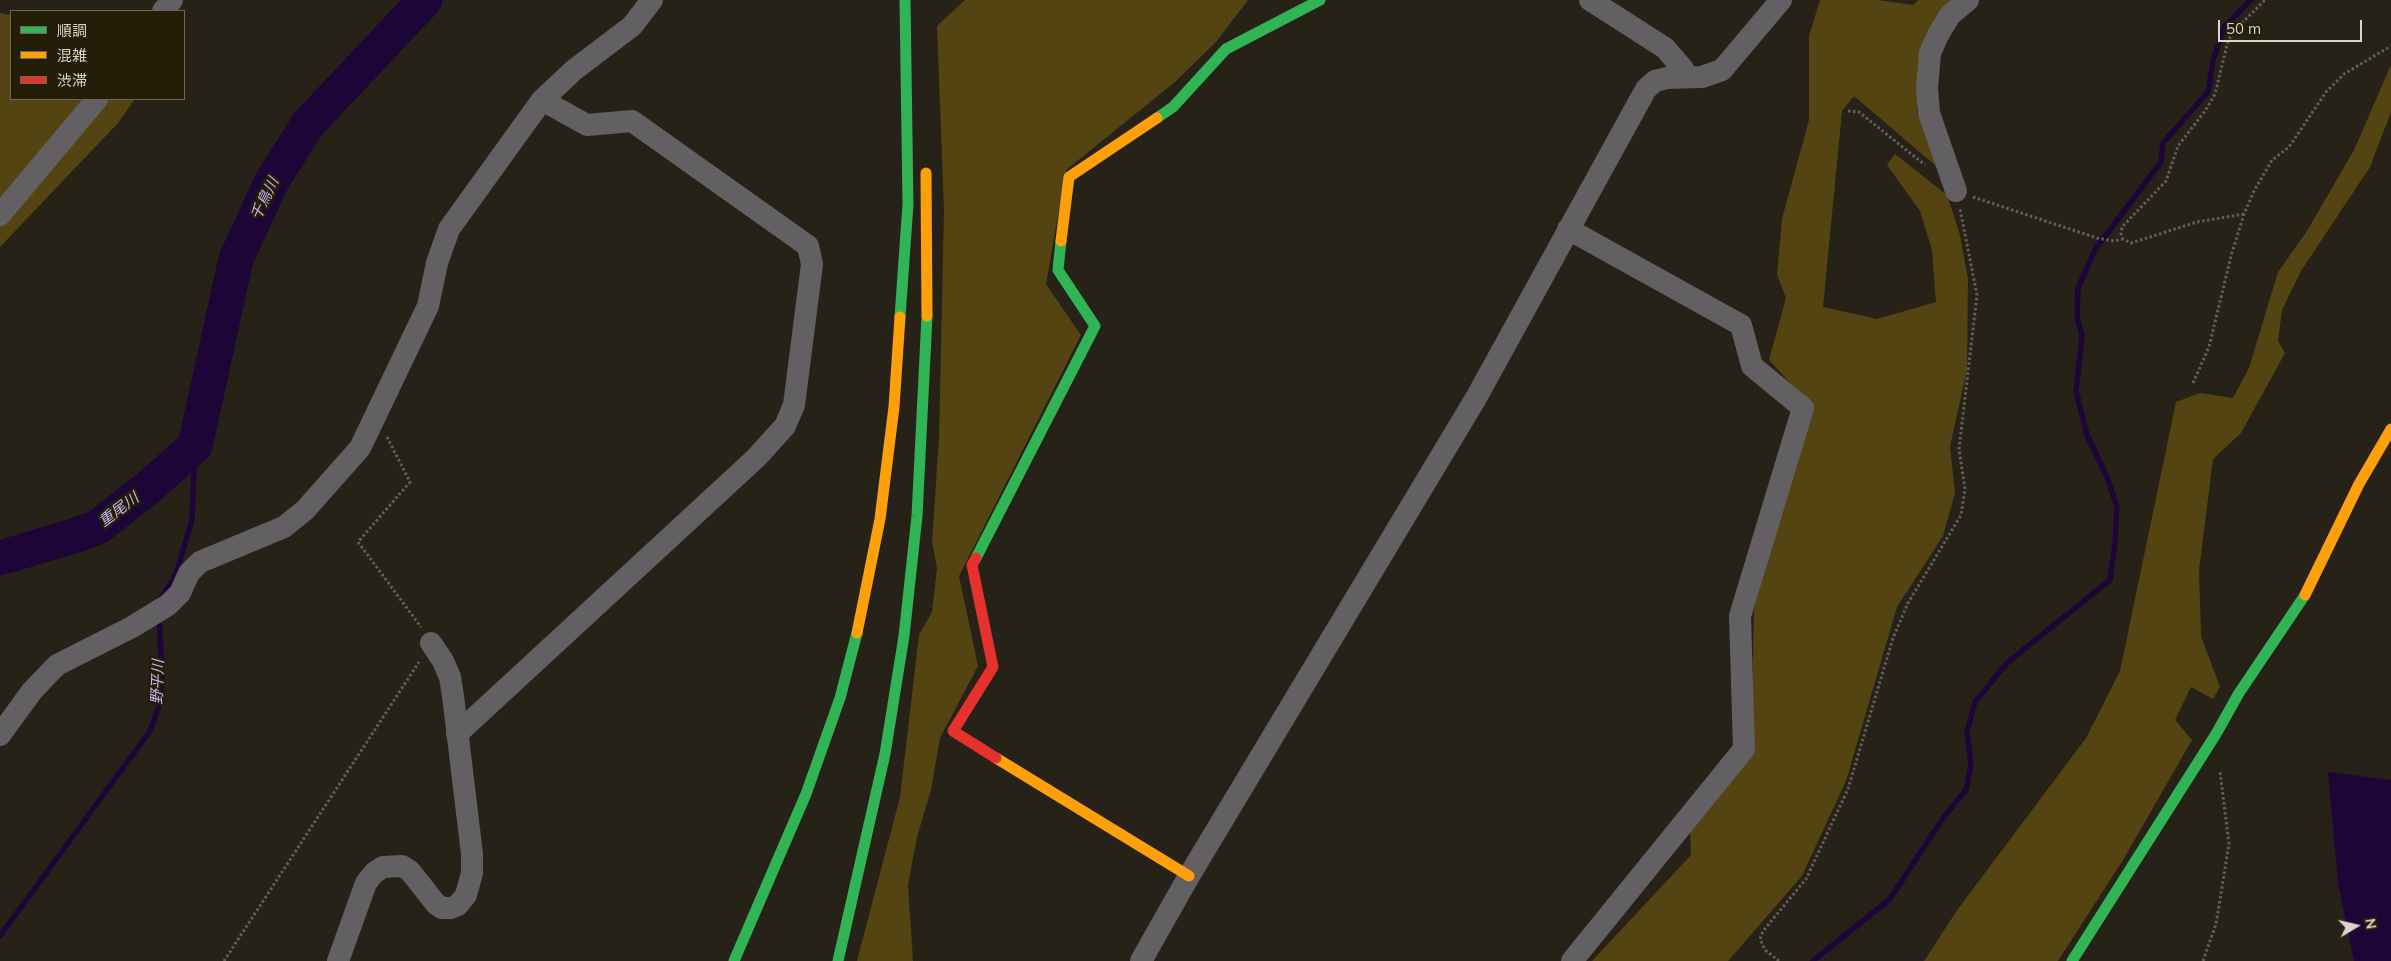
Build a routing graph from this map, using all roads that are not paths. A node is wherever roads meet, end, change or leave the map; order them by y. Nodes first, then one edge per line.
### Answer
1 (172, 0) edge
2 (652, 0) edge
3 (905, 0) edge
4 (1320, 0) edge
5 (1590, 0) edge
6 (1781, 0) edge
7 (1968, 0) edge
8 (164, 10) edge
9 (918, 74) dead end
10 (1685, 77) junction
11 (96, 100) edge
12 (542, 100) junction
13 (925, 162) dead end
14 (1956, 191) road end
15 (0, 215) edge
16 (1568, 229) junction
17 (2391, 429) edge
18 (431, 643) road end
19 (457, 734) junction
20 (0, 735) edge
21 (1189, 876) junction
22 (338, 961) edge
23 (734, 961) edge
24 (838, 961) edge
25 (1141, 961) edge
26 (1572, 961) edge
27 (2072, 961) edge

1 - 8 street
2 - 12 street
3 - 9 main road
3 - 23 main road
4 - 21 main road
5 - 10 street
6 - 10 street
7 - 14 street
10 - 16 street
11 - 15 street
12 - 19 street
12 - 20 street
13 - 24 main road
16 - 21 street
16 - 26 street
17 - 27 main road
18 - 19 street
19 - 22 street
21 - 25 street

